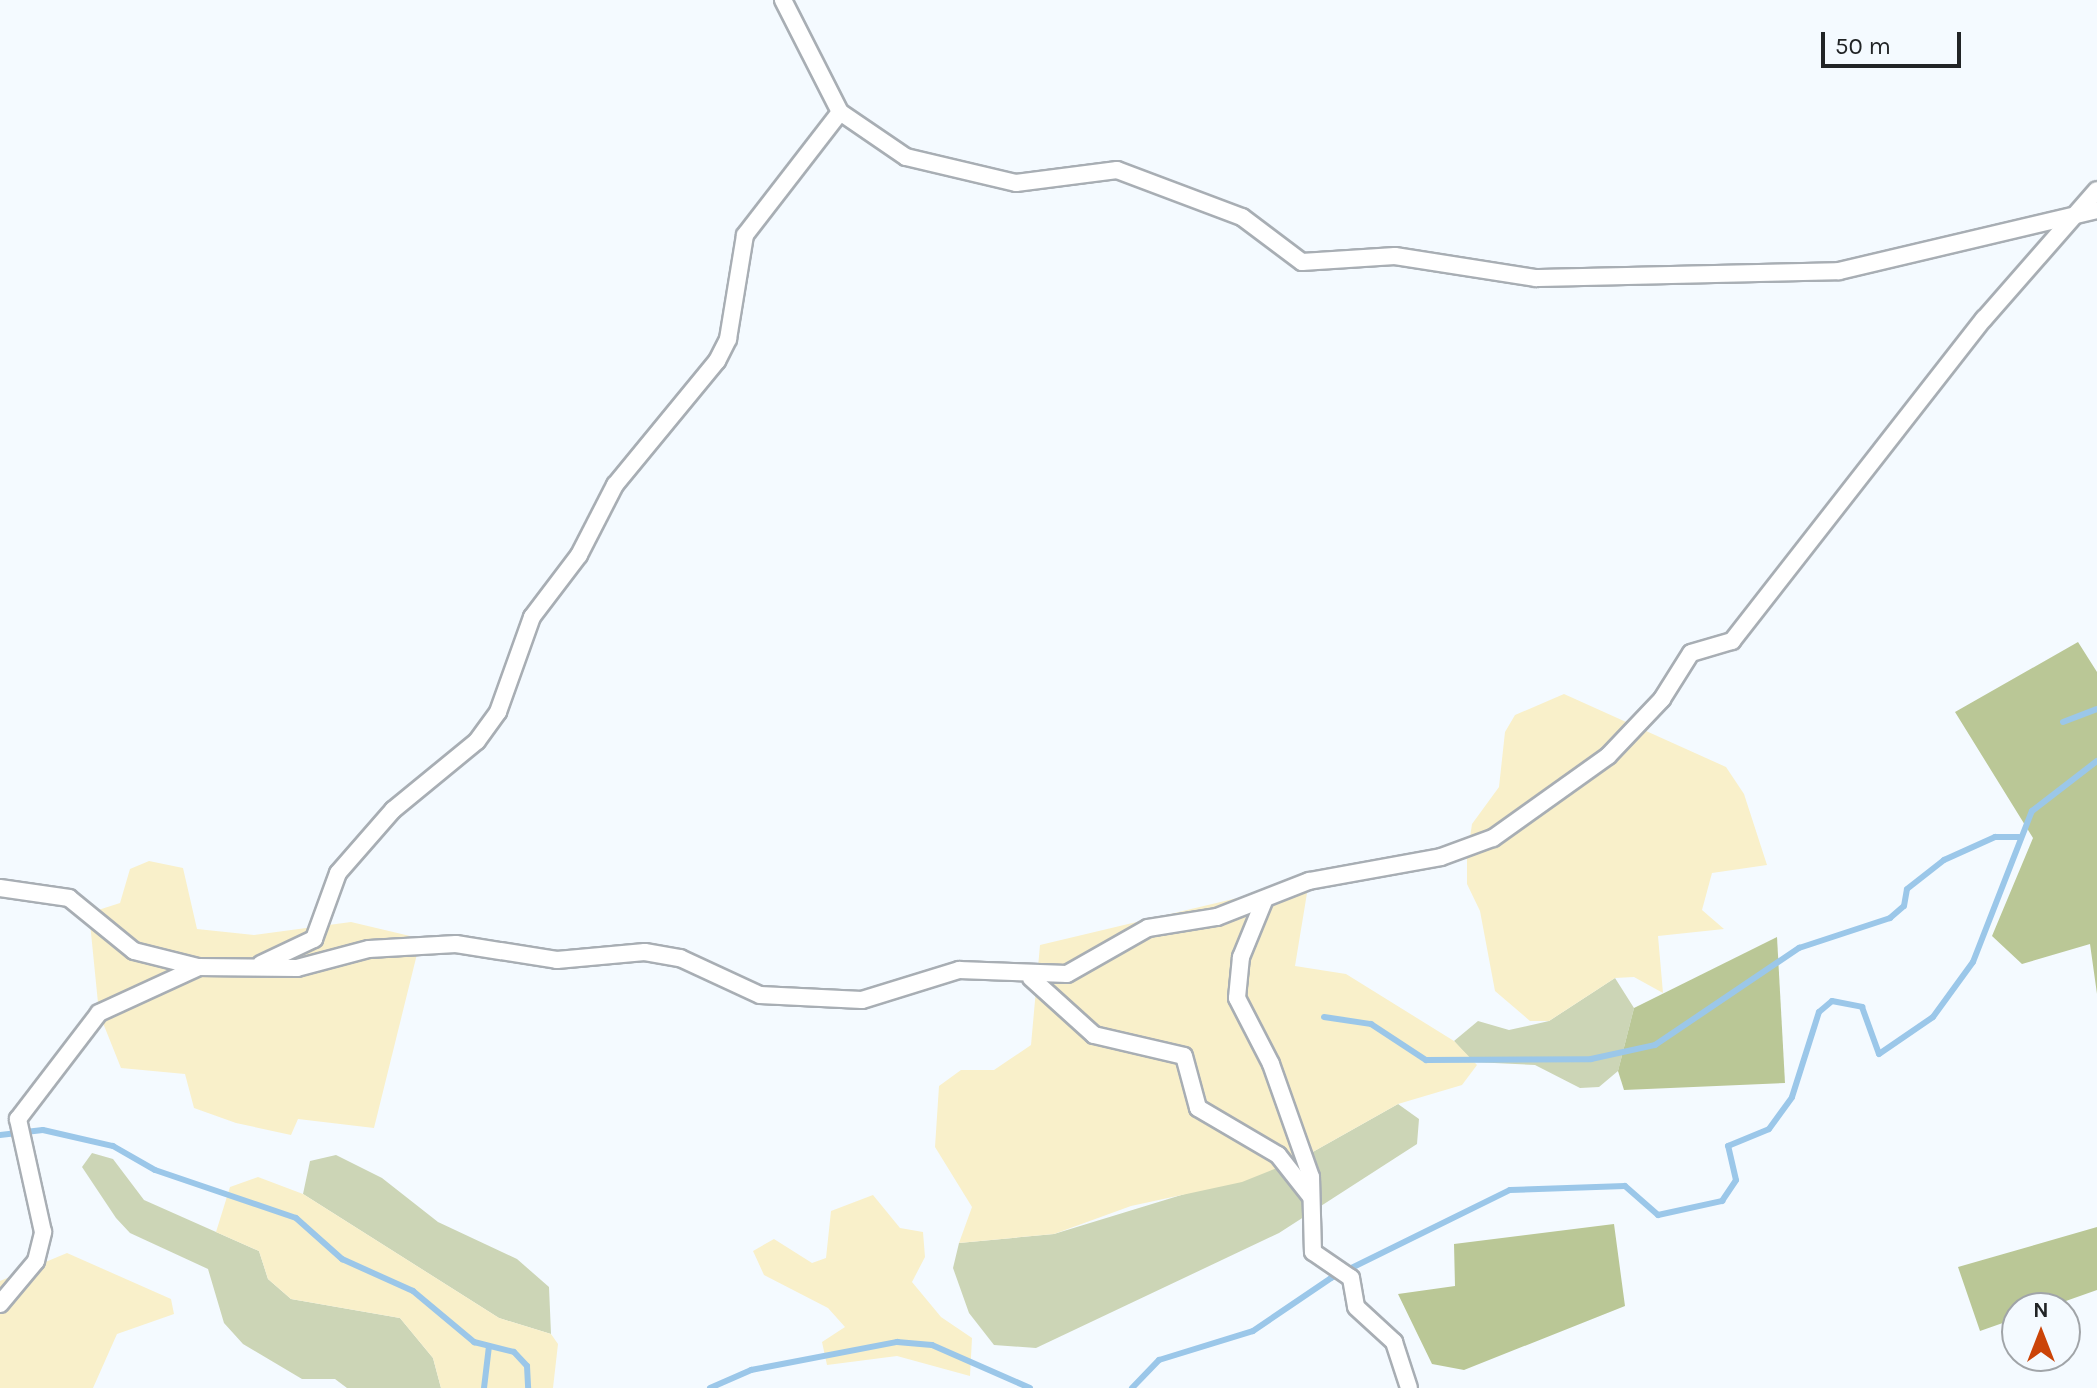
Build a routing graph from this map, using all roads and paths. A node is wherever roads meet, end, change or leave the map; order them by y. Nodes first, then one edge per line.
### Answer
1 (783, 0) edge
2 (840, 112) junction
3 (2097, 190) edge
4 (2097, 210) edge
5 (2076, 217) junction
6 (0, 888) edge
7 (1264, 901) junction
8 (198, 967) junction
9 (253, 967) junction
10 (1031, 978) junction
11 (1311, 1197) junction
12 (0, 1304) edge
13 (1409, 1388) edge

1 - 2 street
2 - 5 street
2 - 9 street
3 - 5 street
4 - 5 street
5 - 7 street
6 - 8 street
7 - 10 street
7 - 11 street
8 - 9 street
8 - 12 street
9 - 10 street
10 - 11 street
11 - 13 street

